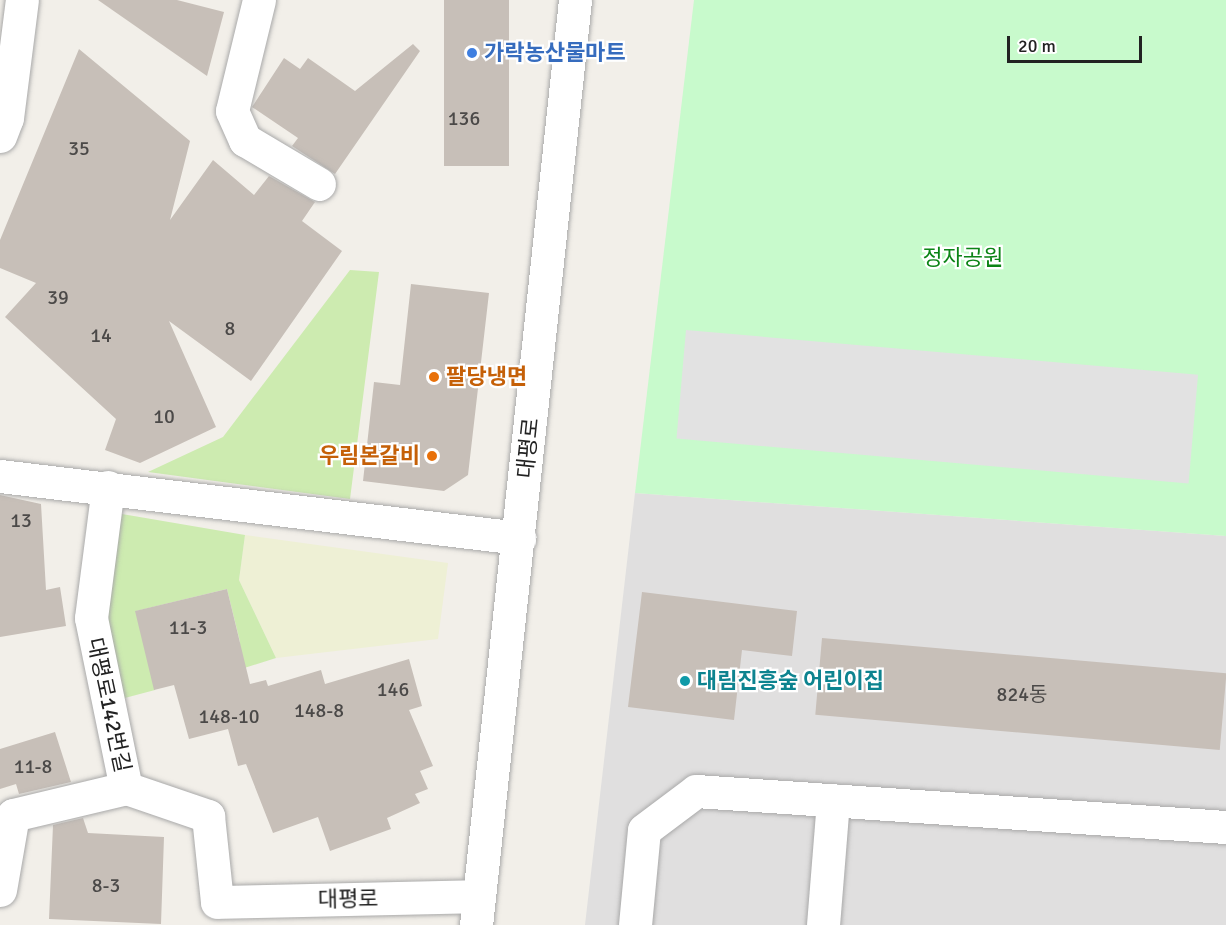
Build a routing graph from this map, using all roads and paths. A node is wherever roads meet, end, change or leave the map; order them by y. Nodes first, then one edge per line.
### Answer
1 (22, 0) edge
2 (259, 0) edge
3 (575, 0) edge
4 (0, 136) edge
5 (319, 184) dead end
6 (0, 476) edge
7 (108, 487) junction
8 (519, 538) junction
9 (126, 788) junction
10 (833, 800) junction
11 (1226, 827) edge
12 (0, 890) edge
13 (478, 910) edge
14 (210, 914) edge
15 (635, 925) edge
16 (823, 925) edge

1 - 4 street
2 - 5 street
3 - 8 street, 대평로
6 - 7 street
7 - 8 street
7 - 9 street, 대평로142번길
8 - 13 street, 대평로
9 - 12 street
9 - 14 street, 대평로142번길
10 - 11 street
10 - 15 street
10 - 16 street
13 - 14 street, 대평로

